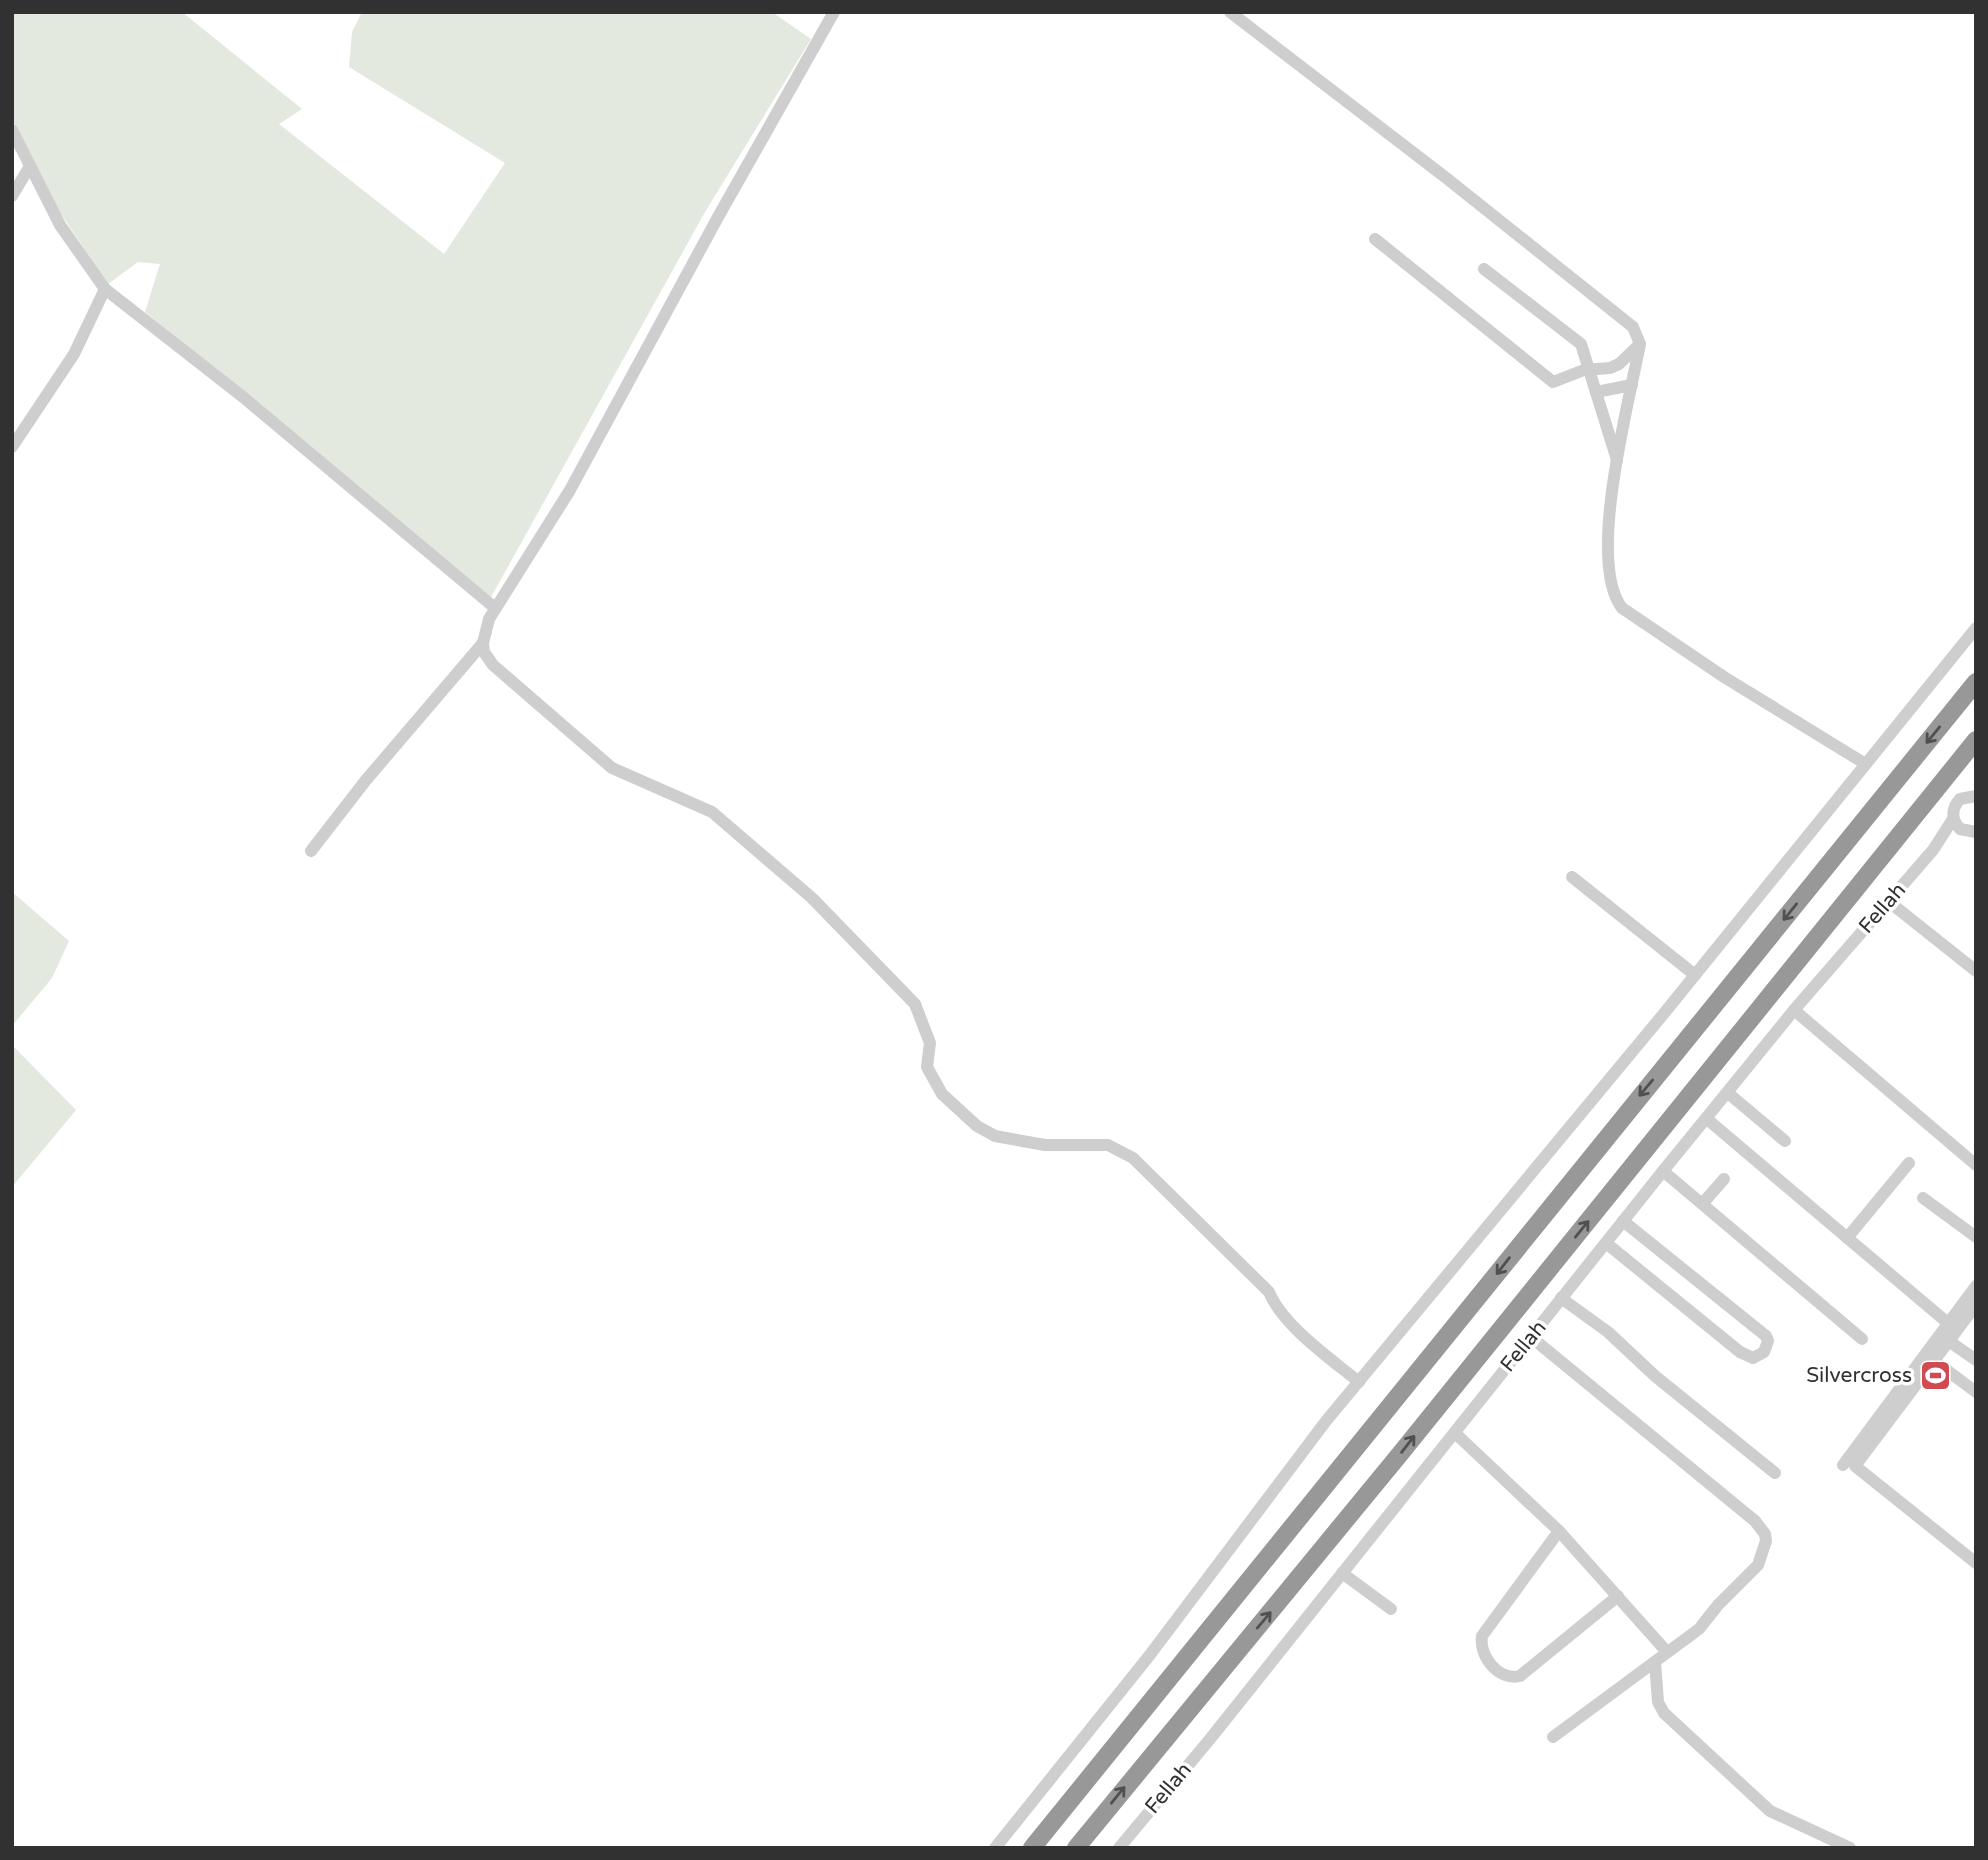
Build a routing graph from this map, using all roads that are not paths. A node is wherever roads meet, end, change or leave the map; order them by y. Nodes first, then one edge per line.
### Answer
1 (834, 12) edge
2 (1230, 12) edge
3 (12, 130) edge
4 (30, 166) junction
5 (12, 196) edge
6 (1375, 239) dead end
7 (1484, 269) dead end
8 (105, 289) junction
9 (1640, 344) junction
10 (1589, 369) junction
11 (1632, 385) junction
12 (1596, 393) junction
13 (12, 447) edge
14 (1619, 463) junction
15 (495, 608) junction
16 (1976, 628) edge
17 (483, 643) junction
18 (1976, 682) edge
19 (1976, 740) edge
20 (1864, 763) junction
21 (1975, 795) edge
22 (1953, 819) junction
23 (1973, 832) edge
24 (311, 850) dead end
25 (1933, 850) junction
26 (1572, 877) dead end
27 (1888, 901) junction
28 (1976, 971) edge
29 (1695, 975) junction
30 (1794, 1010) junction
31 (1728, 1093) junction
32 (1707, 1119) junction
33 (1785, 1141) dead end
34 (1909, 1163) dead end
35 (1976, 1165) edge
36 (1663, 1171) junction
37 (1724, 1179) dead end
38 (1923, 1198) dead end
39 (1703, 1203) junction
40 (1623, 1221) junction
41 (1976, 1237) edge
42 (1847, 1238) junction
43 (1606, 1243) junction
44 (1976, 1286) edge
45 (1561, 1298) junction
46 (1976, 1305) edge
47 (1948, 1324) junction
48 (1531, 1337) junction
49 (1944, 1338) junction
50 (1862, 1339) dead end
51 (1930, 1357) junction
52 (1976, 1360) edge
53 (1359, 1382) junction
54 (1976, 1392) edge
55 (1455, 1433) junction
56 (1843, 1465) dead end
57 (1775, 1473) dead end
58 (1559, 1531) junction
59 (1976, 1563) edge
60 (1342, 1573) junction
61 (1618, 1596) junction
62 (1391, 1609) dead end
63 (1667, 1652) junction
64 (1654, 1662) junction
65 (1553, 1737) dead end
66 (995, 1848) edge
67 (1032, 1848) edge
68 (1076, 1848) edge
69 (1119, 1848) edge
70 (1850, 1848) edge

1 - 15 street
2 - 9 street
3 - 4 street
4 - 5 street
4 - 8 street
6 - 10 street
7 - 10 street
8 - 13 street
8 - 15 street
9 - 10 street
9 - 11 street
10 - 12 street
11 - 12 street
11 - 14 street
12 - 14 street
14 - 20 street
15 - 17 street
16 - 20 street
17 - 24 street
17 - 53 street
18 -> 67 highway
68 -> 19 highway
20 - 29 street
21 - 22 street, Fellah
22 - 23 street, Fellah
22 - 25 street, Fellah
23 - 25 street, Fellah
25 - 27 street, Fellah
26 - 29 street
27 - 28 street
27 - 30 street, Fellah
29 - 53 street
30 - 31 street, Fellah
30 - 35 street
31 - 32 street, Fellah
31 - 33 street
32 - 36 street, Fellah
32 - 42 street
34 - 42 street
36 - 39 street
36 - 40 street, Fellah
37 - 39 street
38 - 41 street
39 - 50 street
40 - 43 street, Fellah
40 - 43 street
42 - 47 street
43 - 45 street, Fellah
44 - 47 street
45 - 48 street, Fellah
45 - 57 street
46 - 49 street
47 - 49 street
48 - 55 street, Fellah
48 - 63 street
49 - 51 street
49 - 52 street
51 - 54 street
51 - 56 street
51 - 59 street
53 - 66 street
55 - 58 street
55 - 60 street, Fellah
58 - 61 street
58 - 61 street
60 - 62 street
60 - 69 street, Fellah
61 - 63 street
63 - 64 street
64 - 65 street
64 - 70 street

